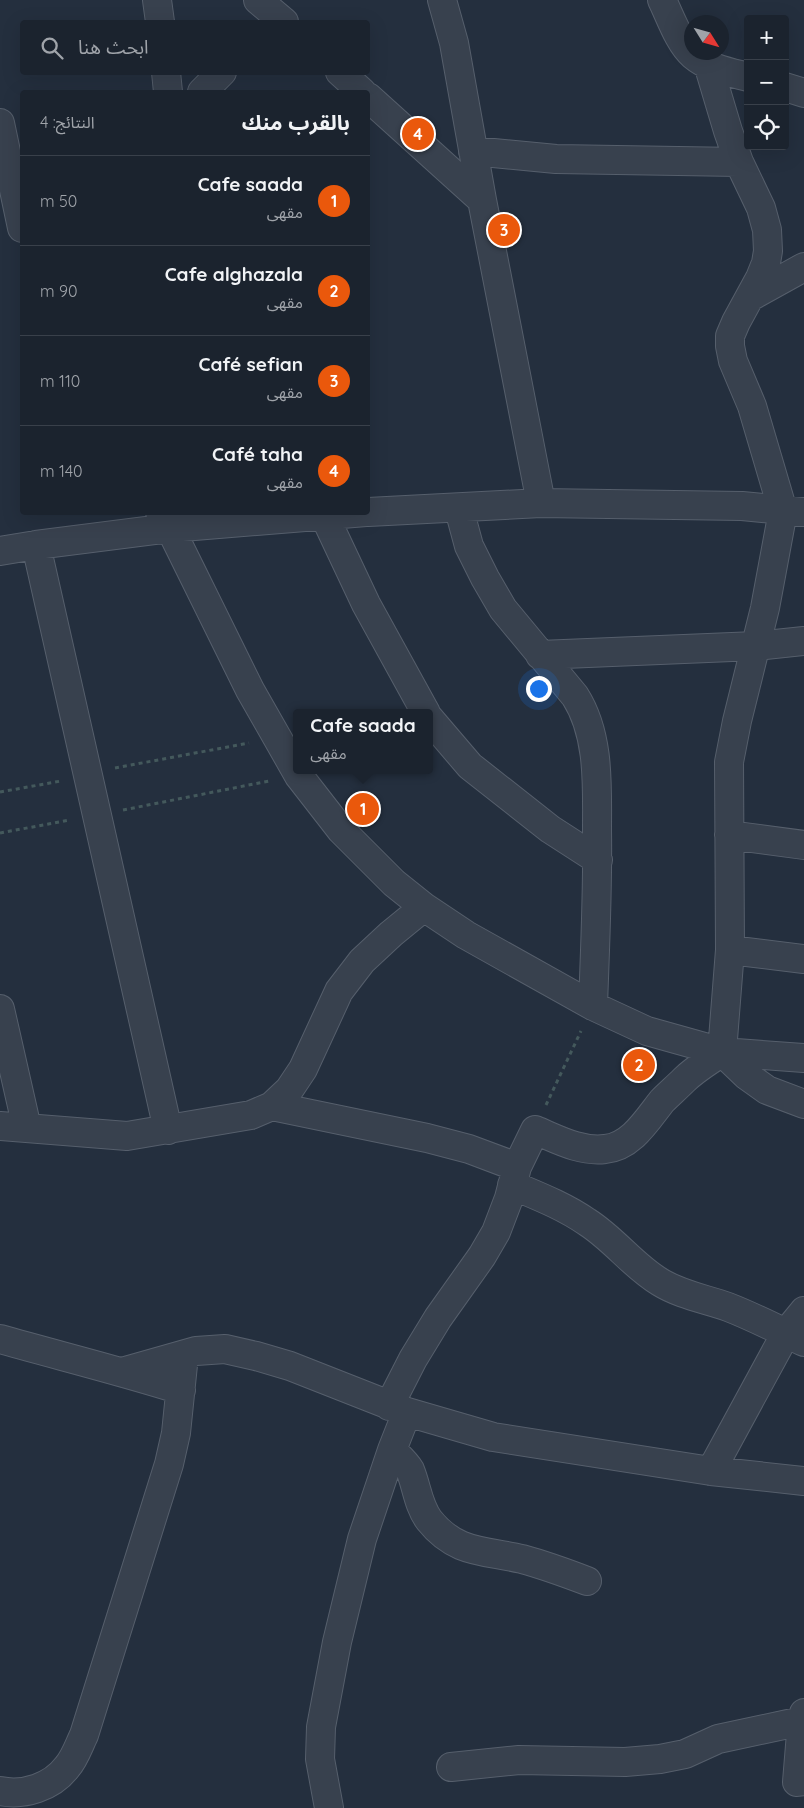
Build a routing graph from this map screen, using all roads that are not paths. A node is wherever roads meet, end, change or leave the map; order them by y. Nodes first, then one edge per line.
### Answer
1 (157, 0) edge
2 (442, 0) edge
3 (662, 0) edge
4 (160, 20) edge
5 (708, 64) junction
6 (166, 75) edge
7 (219, 75) edge
8 (343, 75) edge
9 (744, 76) edge
10 (789, 88) edge
11 (168, 90) edge
12 (204, 90) edge
13 (360, 90) edge
14 (804, 93) edge
15 (370, 99) edge
16 (0, 123) edge
17 (472, 151) junction
18 (740, 162) junction
19 (482, 200) junction
20 (20, 218) edge
21 (804, 267) edge
22 (750, 297) junction
23 (541, 503) junction
24 (459, 508) junction
25 (370, 512) edge
26 (794, 512) edge
27 (339, 515) edge
28 (324, 517) junction
29 (165, 520) edge
30 (36, 545) junction
31 (0, 552) edge
32 (804, 641) edge
33 (756, 646) junction
34 (540, 654) junction
35 (424, 709) edge
36 (433, 723) edge
37 (293, 766) edge
38 (298, 774) edge
39 (729, 835) junction
40 (804, 845) edge
41 (598, 860) junction
42 (424, 907) junction
43 (730, 950) junction
44 (804, 959) edge
45 (593, 1006) junction
46 (0, 1009) edge
47 (722, 1052) junction
48 (804, 1058) edge
49 (804, 1104) edge
50 (272, 1106) junction
51 (13, 1127) edge
52 (168, 1130) junction
53 (515, 1176) junction
54 (804, 1311) edge
55 (795, 1338) edge
56 (0, 1339) edge
57 (184, 1355) junction
58 (122, 1372) junction
59 (181, 1390) junction
60 (398, 1409) junction
61 (392, 1450) junction
62 (711, 1471) junction
63 (804, 1481) edge
64 (587, 1581) dead end
65 (803, 1717) edge
66 (451, 1767) dead end
67 (804, 1781) edge
68 (0, 1791) edge
69 (329, 1808) edge

1 - 4 street
2 - 17 street
3 - 5 street
5 - 9 street
5 - 18 street
6 - 11 street
7 - 12 street
8 - 13 street
10 - 14 street
15 - 19 street
16 - 20 street
17 - 18 street
17 - 19 street
18 - 22 street
19 - 23 street
21 - 22 street
22 - 26 street
23 - 24 street
23 - 26 street
24 - 25 street
24 - 34 street
26 - 33 street
27 - 28 street
28 - 29 street
28 - 35 street
29 - 30 street
29 - 37 street
30 - 31 street
30 - 52 street
32 - 33 street
33 - 34 street
33 - 39 street
34 - 41 street
36 - 41 street
38 - 42 street
39 - 40 street
39 - 43 street
41 - 45 street
42 - 45 street
42 - 50 street
43 - 44 street
43 - 47 street
45 - 47 street
46 - 51 street
47 - 48 street
47 - 49 street
47 - 53 street
50 - 52 street
50 - 53 street
51 - 52 street
53 - 55 street
53 - 60 street
54 - 55 street
55 - 62 street
56 - 58 street
57 - 58 street
57 - 59 street
57 - 60 street
58 - 59 street
59 - 68 street
60 - 61 street
60 - 62 street
61 - 64 street
61 - 69 street
62 - 63 street
65 - 66 street
65 - 67 street

